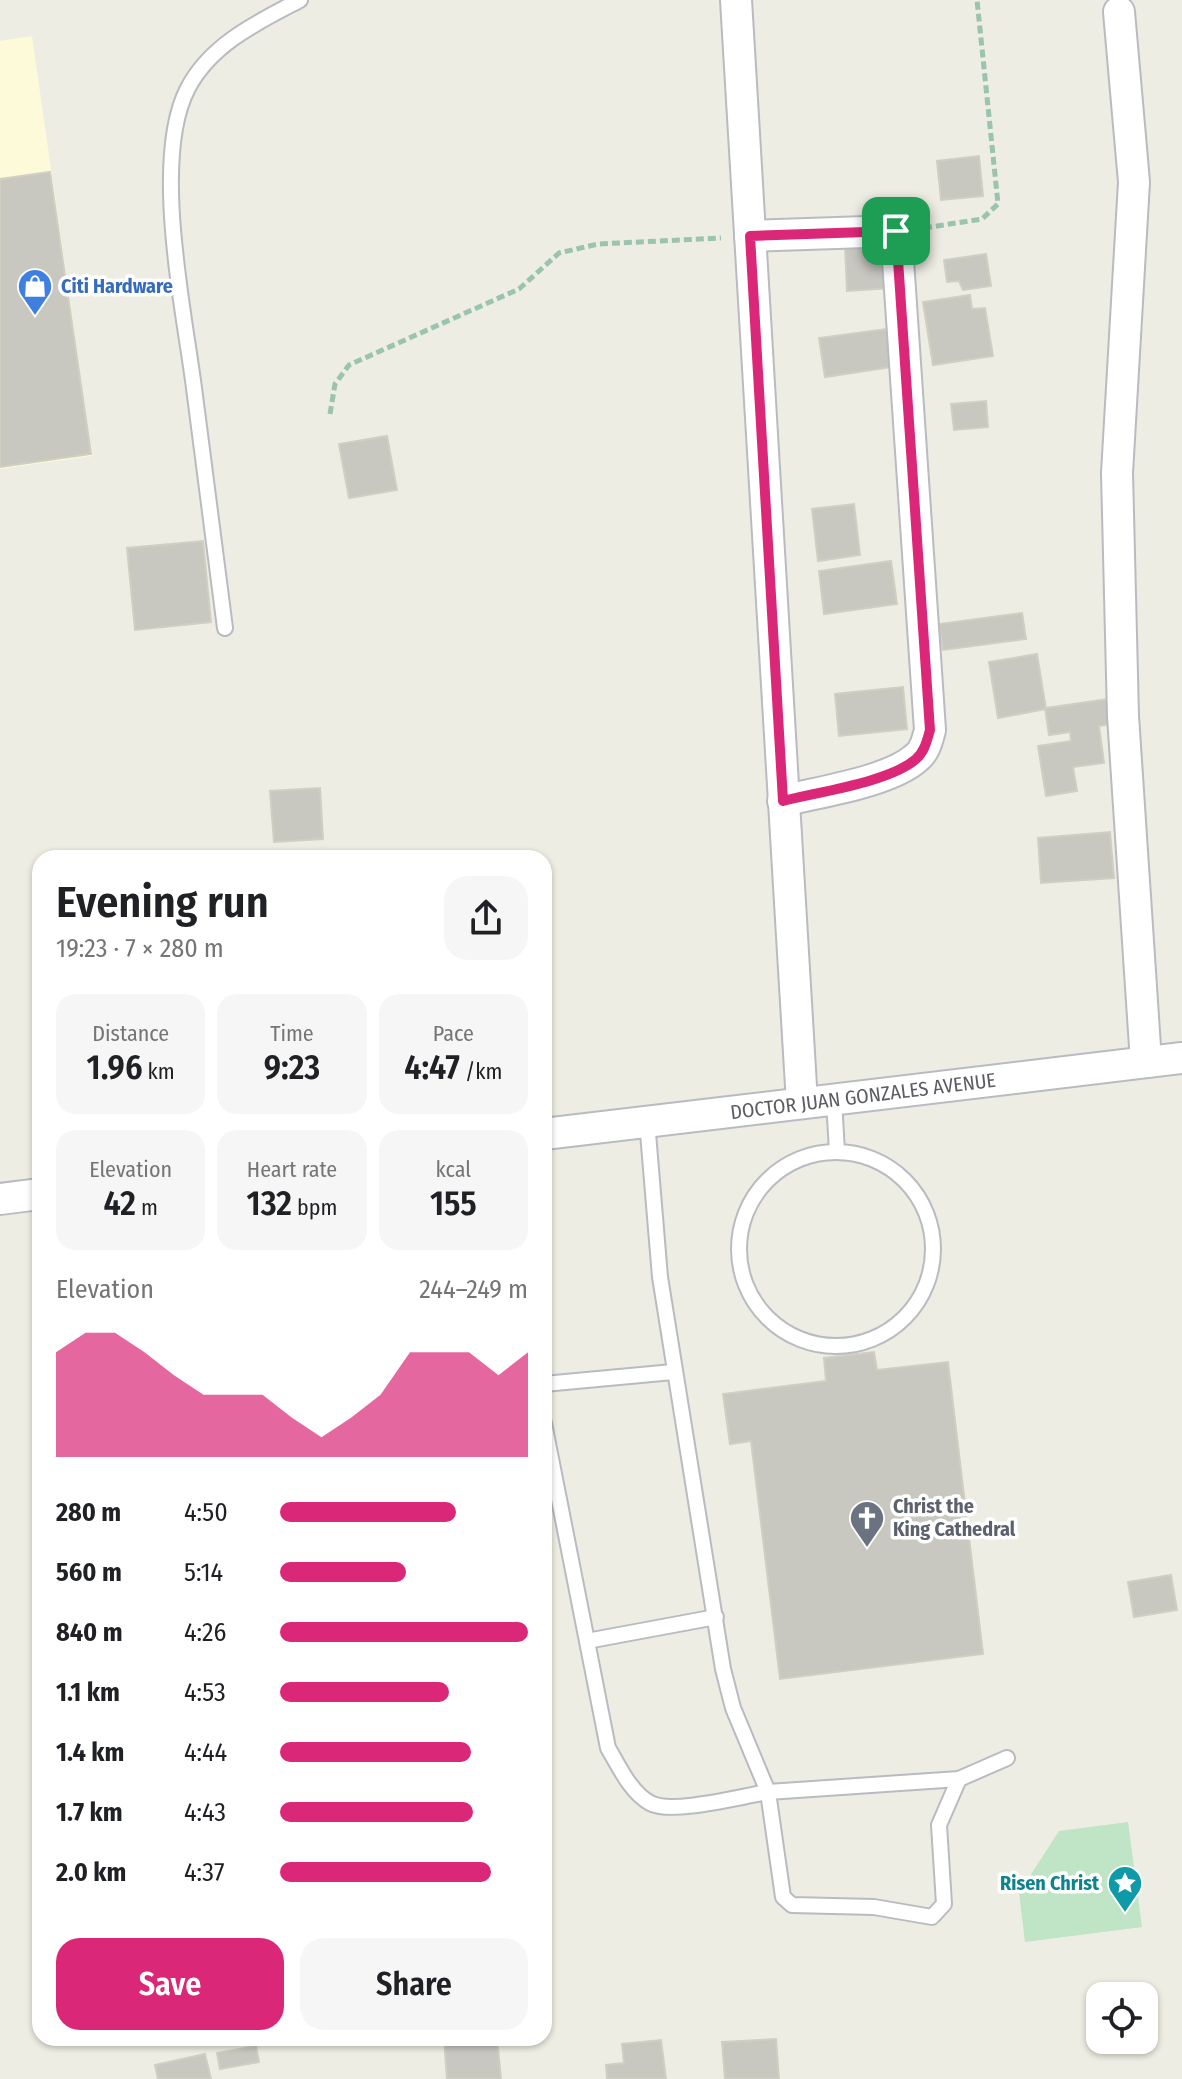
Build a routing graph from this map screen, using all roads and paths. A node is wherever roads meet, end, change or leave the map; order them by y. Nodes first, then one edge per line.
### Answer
1 (300, 0) edge
2 (736, 0) edge
3 (977, 0) edge
4 (1119, 12) dead end
5 (896, 231) junction
6 (750, 236) junction
7 (330, 414) dead end
8 (225, 628) dead end
9 (783, 801) junction
10 (1182, 1058) edge
11 (1146, 1062) junction
12 (834, 1100) junction
13 (802, 1103) junction
14 (647, 1121) junction
15 (552, 1133) edge
16 (837, 1152) junction
17 (32, 1195) edge
18 (0, 1199) edge
19 (673, 1372) junction
20 (552, 1383) edge
21 (552, 1464) edge
22 (716, 1617) junction
23 (587, 1641) junction
24 (1007, 1758) dead end
25 (959, 1779) junction
26 (768, 1792) junction

1 - 8 lane
2 - 6 street
3 - 5 path
4 - 11 street
5 - 6 street
5 - 9 street
6 - 7 path
6 - 9 street
9 - 13 street
10 - 11 street, DOCTOR JUAN GONZALES AVENUE
11 - 12 street, DOCTOR JUAN GONZALES AVENUE
12 - 13 street, DOCTOR JUAN GONZALES AVENUE
12 - 16 lane
13 - 14 street, DOCTOR JUAN GONZALES AVENUE
14 - 15 street, DOCTOR JUAN GONZALES AVENUE
14 - 19 lane
16 - 16 lane
17 - 18 street
19 - 20 lane
19 - 22 lane
21 - 23 lane
22 - 23 lane
22 - 26 lane
23 - 26 lane
24 - 25 lane
25 - 26 lane
25 - 26 lane

